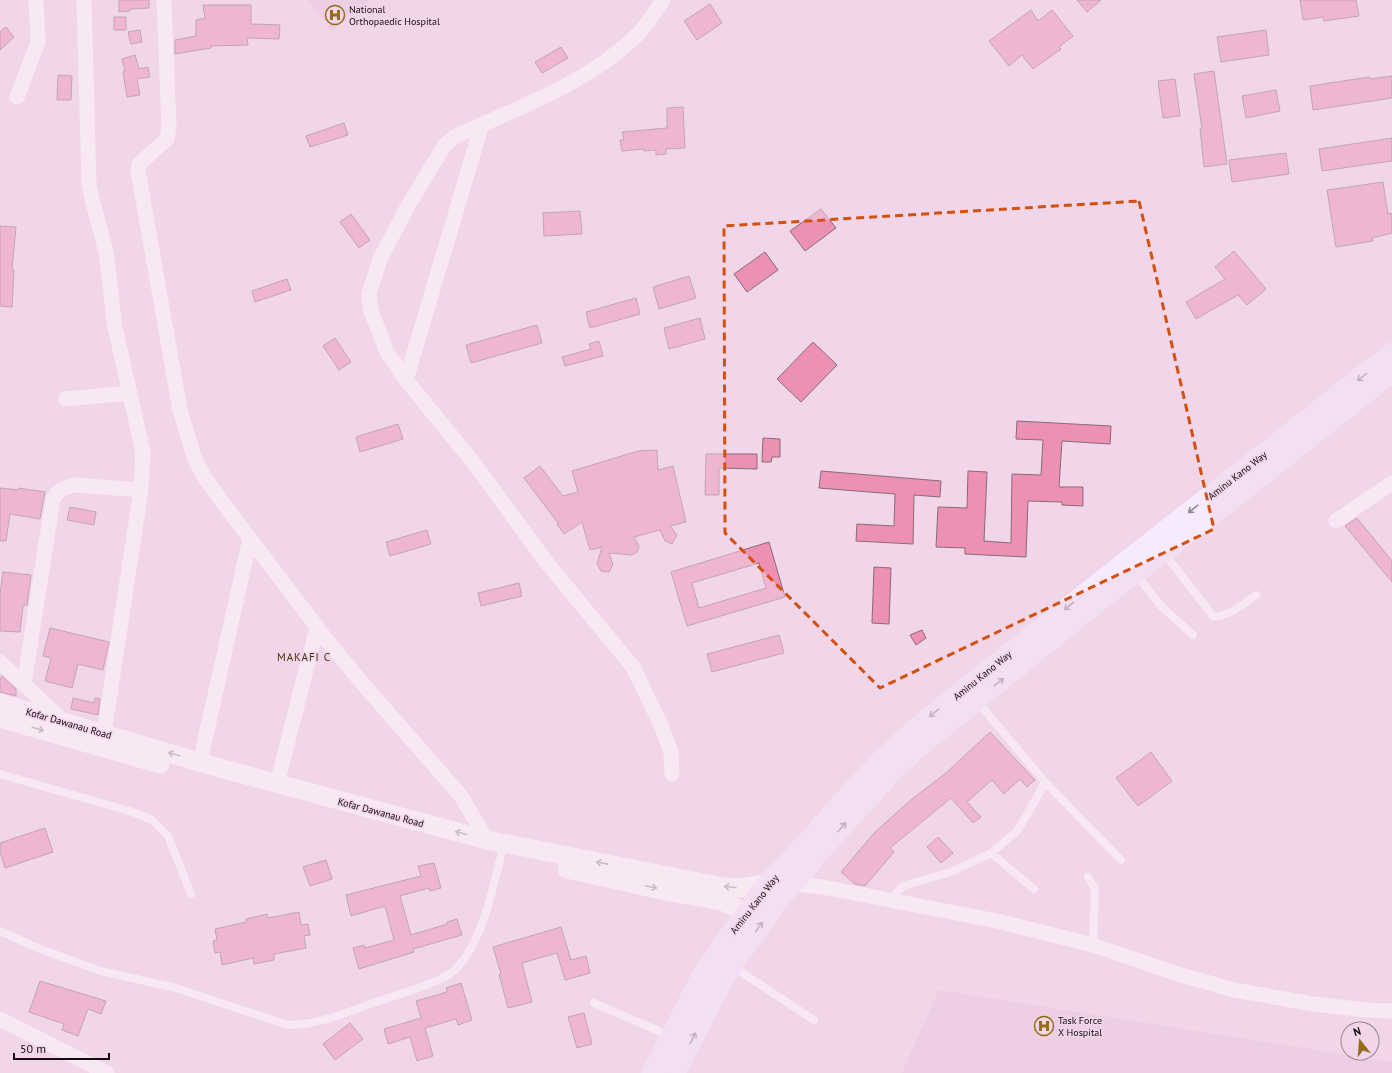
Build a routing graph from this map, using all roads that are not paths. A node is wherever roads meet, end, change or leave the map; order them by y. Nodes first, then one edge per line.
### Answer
1 (36, 0) edge
2 (84, 0) edge
3 (164, 0) edge
4 (663, 0) edge
5 (18, 97) dead end
6 (482, 124) junction
7 (1392, 353) edge
8 (1390, 376) edge
9 (406, 380) junction
10 (130, 393) junction
11 (66, 399) dead end
12 (1392, 483) edge
13 (141, 490) junction
14 (1336, 521) dead end
15 (250, 539) junction
16 (1163, 552) junction
17 (1135, 574) junction
18 (1256, 595) dead end
19 (1091, 598) junction
20 (317, 627) junction
21 (1193, 635) dead end
22 (0, 662) edge
23 (24, 684) junction
24 (976, 700) junction
25 (0, 703) edge
26 (0, 718) edge
27 (63, 721) junction
28 (104, 733) junction
29 (200, 762) junction
30 (0, 774) edge
31 (672, 774) dead end
32 (1045, 782) junction
33 (277, 784) junction
34 (487, 840) junction
35 (991, 853) junction
36 (501, 855) junction
37 (1121, 860) dead end
38 (1088, 877) dead end
39 (768, 883) junction
40 (792, 883) junction
41 (1034, 888) dead end
42 (191, 894) dead end
43 (891, 899) junction
44 (745, 916) junction
45 (0, 931) edge
46 (1093, 945) junction
47 (732, 966) junction
48 (594, 1003) dead end
49 (1392, 1011) edge
50 (0, 1019) edge
51 (814, 1020) dead end
52 (670, 1037) junction
53 (107, 1073) edge
54 (652, 1073) edge
55 (675, 1073) edge

1 - 5 street
2 - 10 street
3 - 15 street
4 - 6 street
6 - 9 street
6 - 9 street
7 -> 19 main road, Aminu Kano Way
8 - 16 main road, Aminu Kano Way
9 - 31 street
10 - 11 street
10 - 13 street
12 - 14 street
13 - 23 street
13 - 28 street
15 - 20 street
15 - 29 street
16 - 17 main road, Aminu Kano Way
16 - 18 lane
17 - 19 main road, Aminu Kano Way
17 - 21 lane
24 -> 19 main road, Aminu Kano Way
19 -> 39 main road, Aminu Kano Way
20 - 33 street
20 - 34 street
22 - 23 street
23 - 27 street
24 - 32 lane
40 -> 24 main road, Aminu Kano Way
25 - 27 street, Kofar Dawanau Road
26 -> 36 street, Kofar Dawanau Road
27 - 28 street, Kofar Dawanau Road
29 -> 28 street, Kofar Dawanau Road
29 - 33 street, Kofar Dawanau Road
30 - 42 lane
32 - 35 lane
32 - 37 lane
34 -> 33 street, Kofar Dawanau Road
39 -> 34 street, Kofar Dawanau Road
35 - 41 lane
35 - 43 lane
36 -> 44 street, Kofar Dawanau Road
36 - 45 lane
38 - 46 lane
39 - 44 main road, Aminu Kano Way
40 - 43 street
47 -> 40 main road, Aminu Kano Way
43 - 46 street
44 - 52 main road, Aminu Kano Way
46 - 49 street
47 - 51 lane
55 -> 47 main road, Aminu Kano Way
48 - 52 lane
50 - 53 street
52 - 54 main road, Aminu Kano Way

